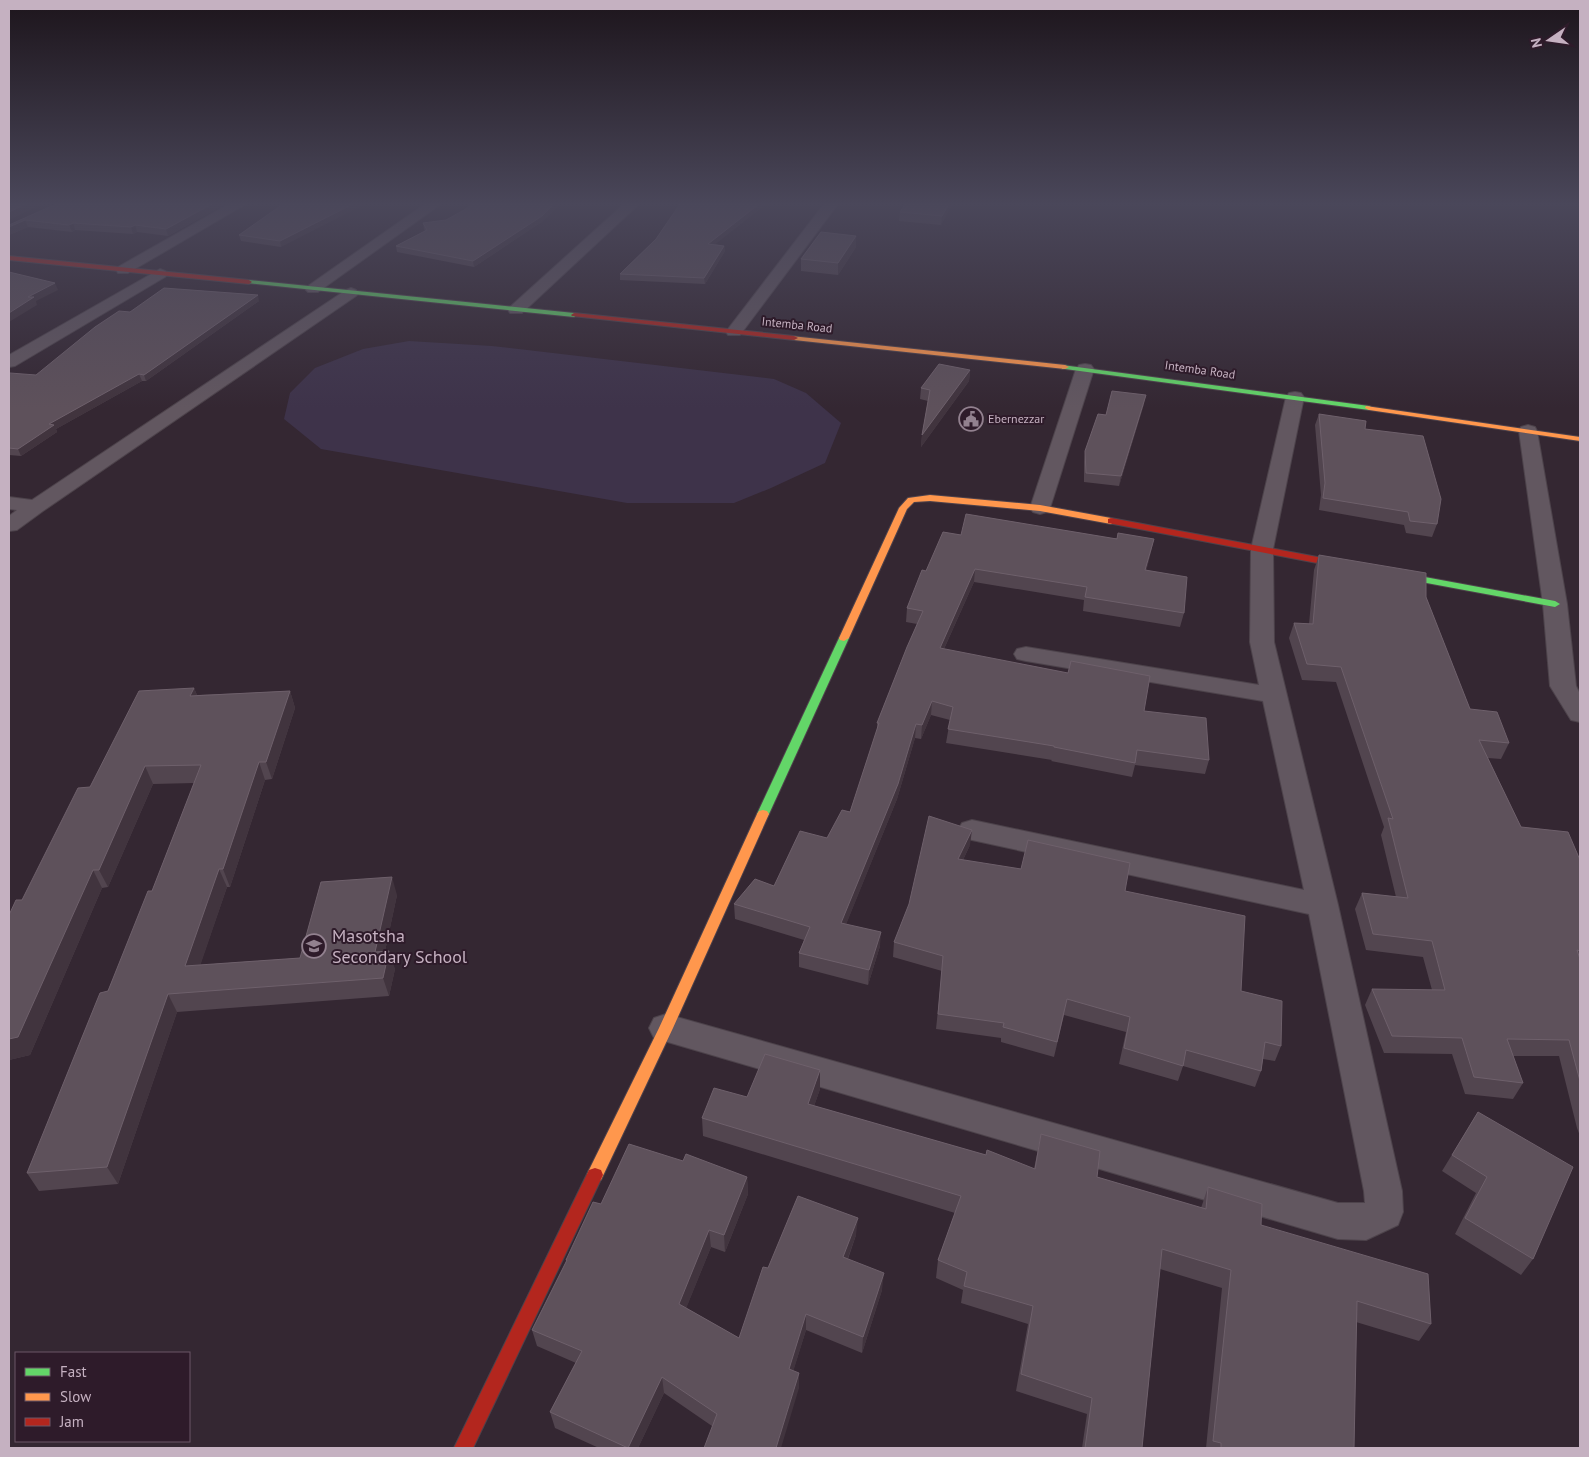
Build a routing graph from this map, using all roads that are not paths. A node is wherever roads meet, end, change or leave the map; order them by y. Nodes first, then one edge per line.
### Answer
1 (141, 272) edge
2 (337, 272) edge
3 (558, 272) edge
4 (779, 272) edge
5 (160, 274) junction
6 (313, 289) junction
7 (351, 293) junction
8 (516, 310) junction
9 (734, 332) junction
10 (9, 362) edge
11 (1085, 369) junction
12 (1295, 397) junction
13 (1528, 431) junction
14 (1580, 439) edge
15 (9, 502) edge
16 (36, 507) junction
17 (1040, 508) junction
18 (9, 525) edge
19 (1262, 549) junction
20 (1555, 604) junction
21 (1026, 654) dead end
22 (1275, 695) junction
23 (1580, 714) edge
24 (972, 830) edge
25 (1323, 905) junction
26 (666, 1028) junction
27 (463, 1448) edge

1 - 5 street, Intemba Road
2 - 6 street
3 - 8 street
4 - 9 street
5 - 6 street, Intemba Road
5 - 10 street
6 - 7 street, Intemba Road
7 - 8 street, Intemba Road
7 - 16 street
8 - 9 street, Intemba Road
9 - 11 street, Intemba Road
11 - 12 street, Intemba Road
11 - 17 street
12 - 13 street, Intemba Road
12 - 19 street
13 - 14 street, Intemba Road
13 - 20 street
15 - 16 street
16 - 18 street
17 - 19 street
17 - 26 street
19 - 20 street
19 - 22 street
20 - 23 street
21 - 22 street
22 - 25 street
24 - 25 street
25 - 26 street
26 - 27 street

